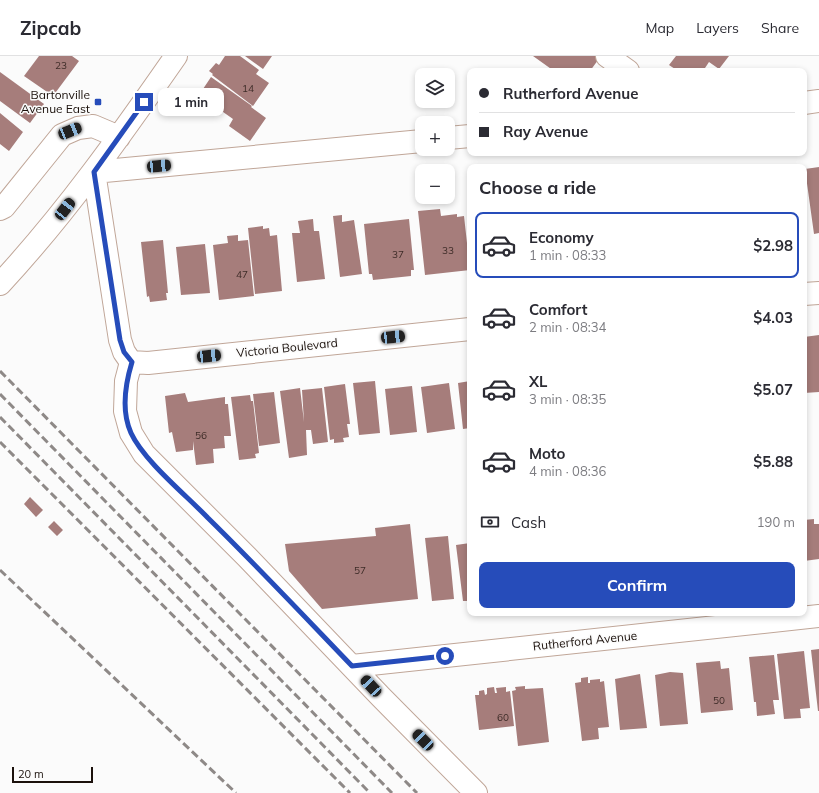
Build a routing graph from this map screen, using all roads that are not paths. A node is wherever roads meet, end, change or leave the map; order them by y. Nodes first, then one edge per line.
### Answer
1 (176, 56) edge
2 (607, 56) edge
3 (624, 68) edge
4 (819, 101) edge
5 (807, 103) edge
6 (467, 136) edge
7 (119, 137) junction
8 (455, 137) edge
9 (415, 142) edge
10 (94, 172) junction
11 (0, 209) edge
12 (0, 284) edge
13 (819, 293) edge
14 (807, 294) edge
15 (467, 329) edge
16 (132, 362) junction
17 (819, 616) edge
18 (352, 666) junction
19 (476, 793) edge

1 - 7 street
2 - 3 street
4 - 5 street
6 - 8 street
7 - 10 street
7 - 11 street
9 - 10 street
10 - 12 street
10 - 16 street
13 - 14 street
15 - 16 street, Victoria Boulevard
16 - 18 street
17 - 18 street, Rutherford Avenue
18 - 19 street

